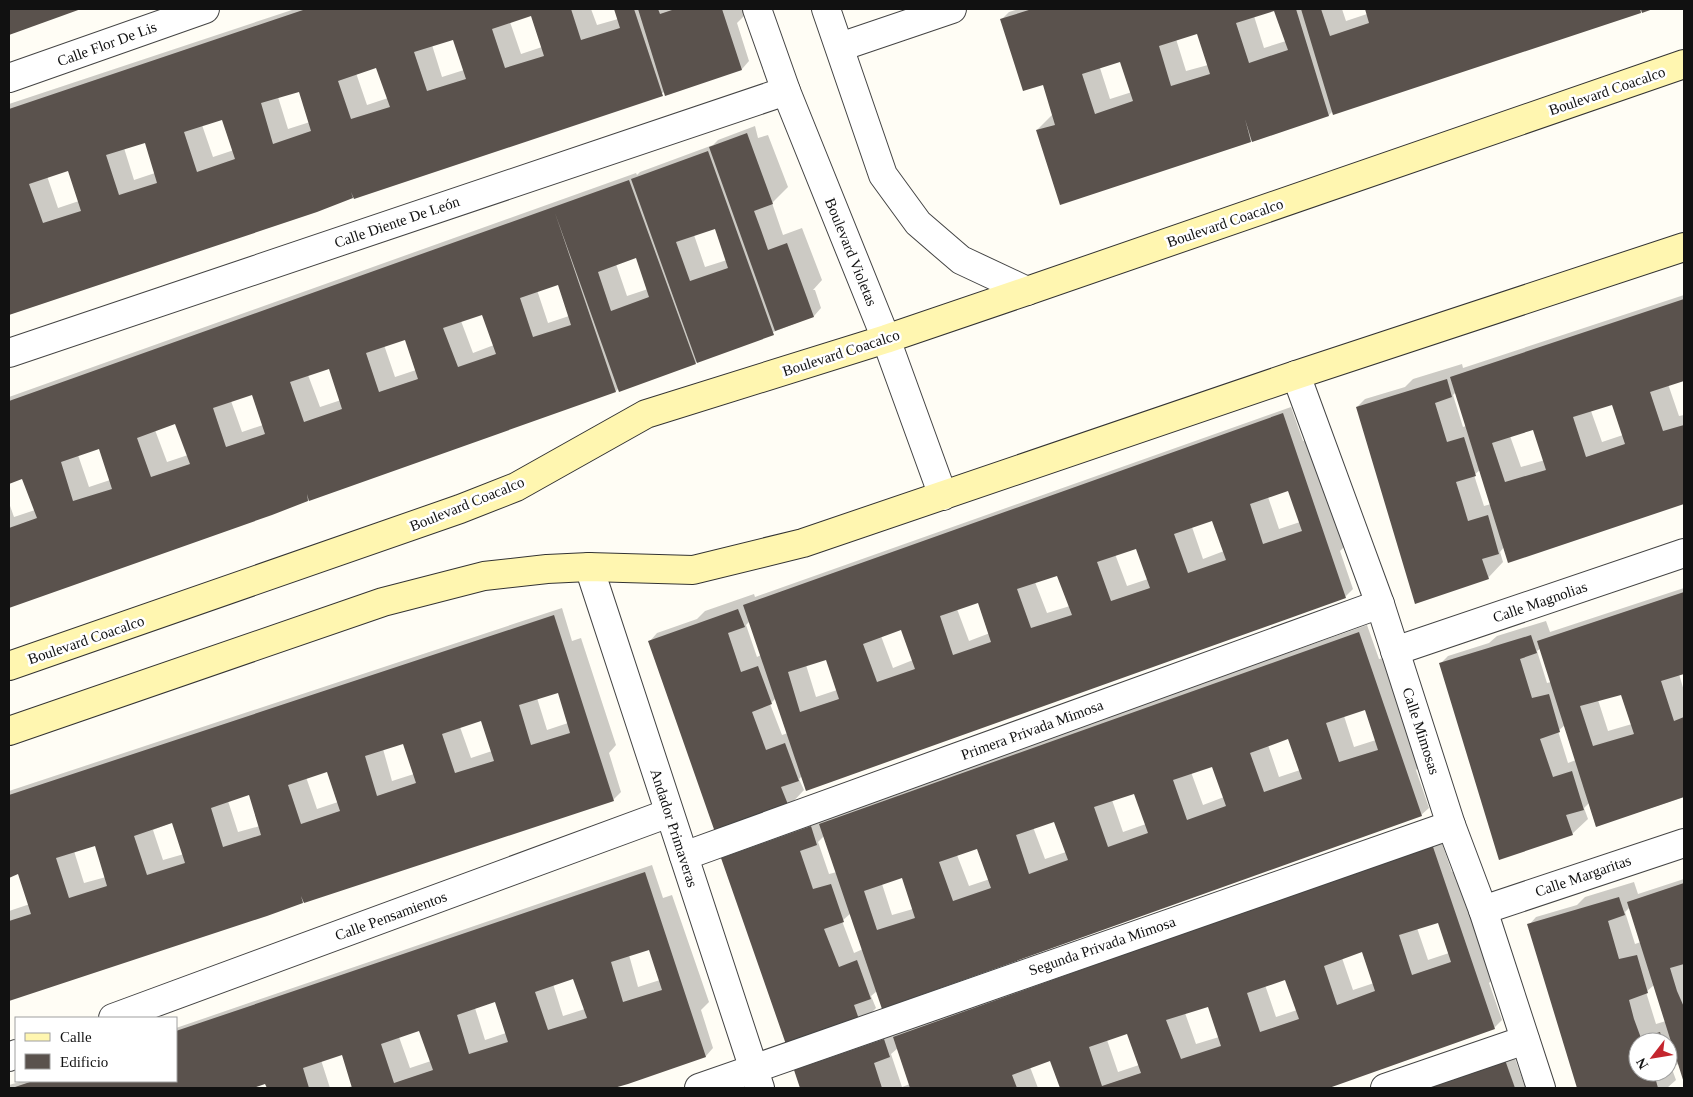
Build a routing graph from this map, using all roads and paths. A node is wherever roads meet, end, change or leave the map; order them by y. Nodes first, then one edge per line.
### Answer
1 (205, 9) edge
2 (757, 9) edge
3 (826, 9) edge
4 (952, 9) edge
5 (840, 47) junction
6 (1684, 64) edge
7 (9, 78) edge
8 (786, 91) junction
9 (1684, 247) edge
10 (1027, 291) junction
11 (886, 338) junction
12 (9, 354) edge
13 (1296, 375) junction
14 (943, 496) junction
15 (1684, 554) edge
16 (589, 567) junction
17 (1380, 604) junction
18 (1395, 651) junction
19 (9, 666) edge
20 (9, 731) edge
21 (670, 813) junction
22 (1451, 825) junction
23 (1684, 843) edge
24 (684, 856) junction
25 (1483, 910) junction
26 (116, 1017) edge
27 (1525, 1040) junction
28 (756, 1078) edge
29 (699, 1088) edge
30 (1385, 1088) edge
31 (1541, 1088) edge

1 - 7 street, Calle Flor De Lis
2 - 8 street, Boulevard Violetas
3 - 5 street
4 - 5 street
5 - 10 street
6 - 10 main road, Boulevard Coacalco
8 - 11 street, Boulevard Violetas
8 - 12 street, Calle Diente De León
9 - 13 main road
10 - 11 main road, Boulevard Coacalco
11 - 14 street, Boulevard Violetas
11 - 19 main road, Boulevard Coacalco
13 - 14 main road
13 - 17 street, Calle Mimosas
14 - 16 main road
15 - 18 street, Calle Magnolias
16 - 20 main road
16 - 21 street, Andador Primaveras
17 - 18 street, Calle Mimosas
17 - 24 street, Primera Privada Mimosa
18 - 22 street, Calle Mimosas
21 - 24 street, Andador Primaveras
21 - 26 street, Calle Pensamientos
22 - 25 street, Calle Mimosas
22 - 28 street, Segunda Privada Mimosa
23 - 25 street, Calle Margaritas
24 - 28 street, Andador Primaveras
25 - 27 street, Calle Mimosas
27 - 30 street
27 - 31 street, Calle Mimosas
28 - 29 street, Segunda Privada Mimosa

